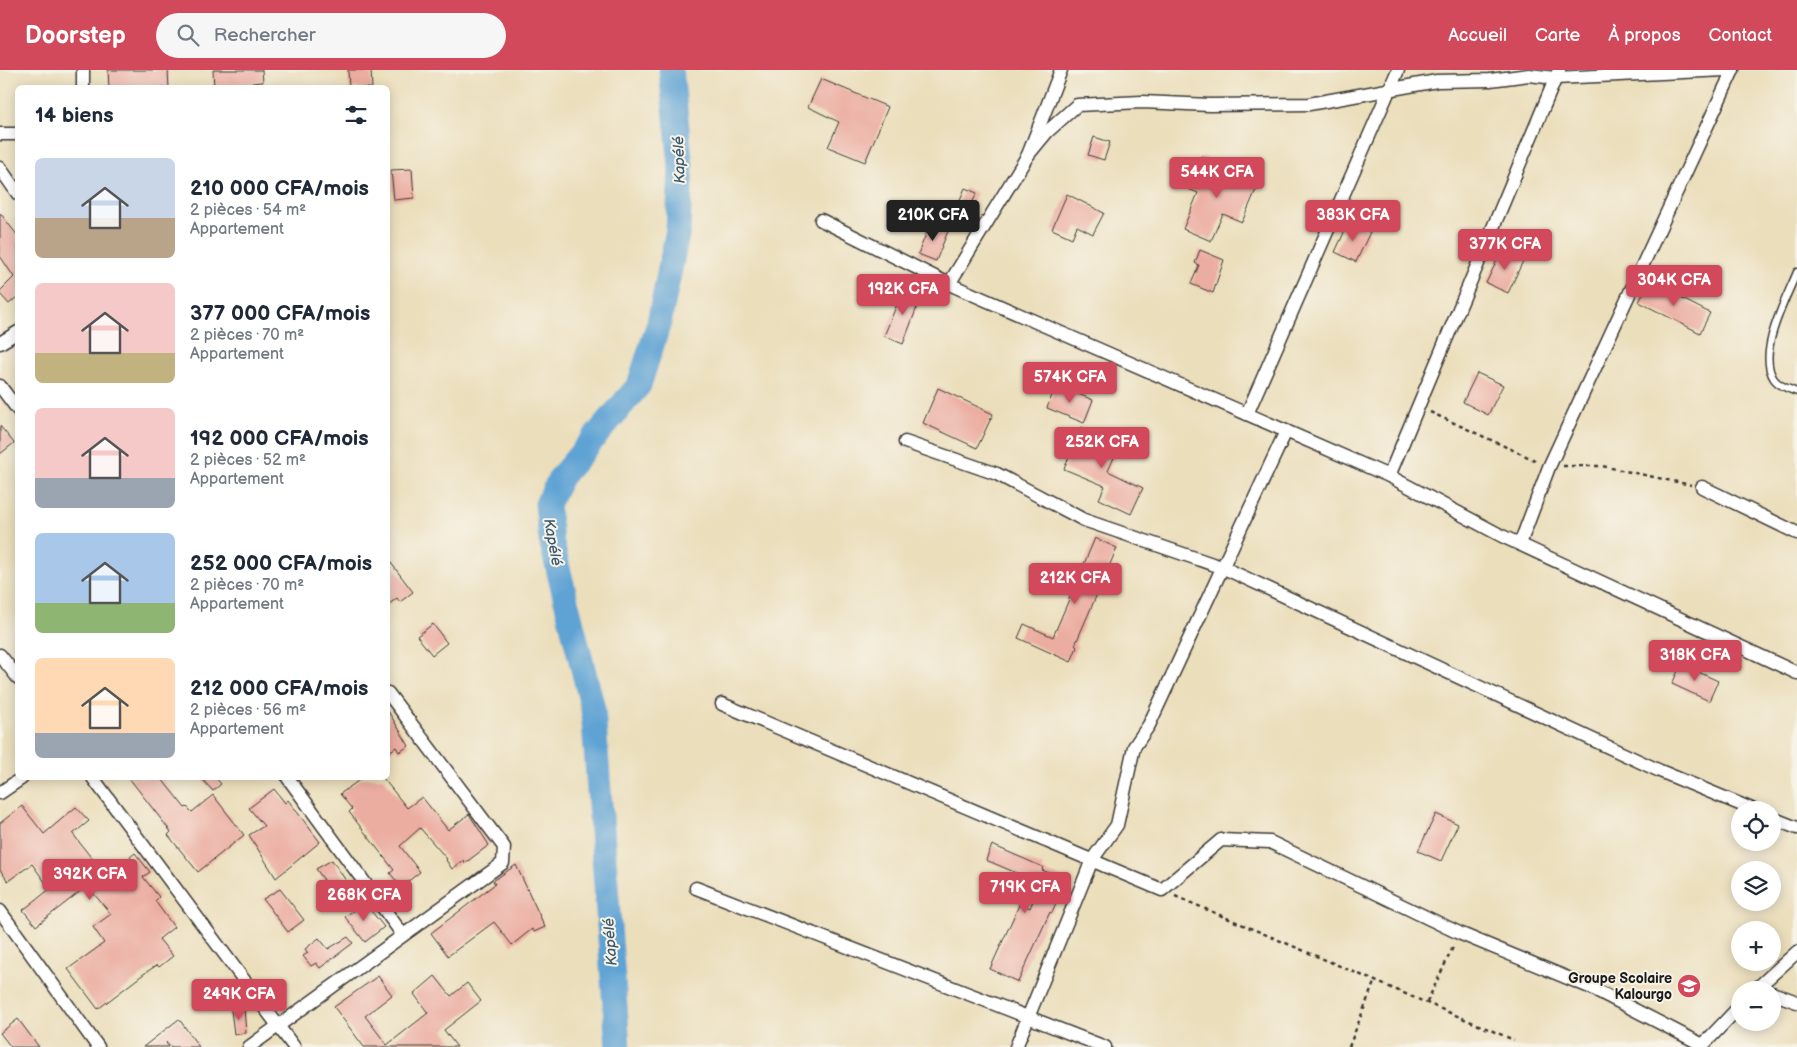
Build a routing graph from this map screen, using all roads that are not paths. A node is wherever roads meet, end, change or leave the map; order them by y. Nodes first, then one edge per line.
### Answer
1 (83, 70) edge
2 (1061, 70) edge
3 (1398, 70) edge
4 (1725, 70) edge
5 (1733, 70) edge
6 (1557, 74) edge
7 (83, 85) edge
8 (1388, 92) junction
9 (0, 134) edge
10 (15, 134) edge
11 (1028, 155) junction
12 (0, 168) edge
13 (15, 190) edge
14 (821, 220) dead end
15 (1797, 272) edge
16 (949, 284) junction
17 (15, 334) edge
18 (0, 343) edge
19 (0, 386) edge
20 (1797, 392) edge
21 (15, 406) edge
22 (1247, 414) junction
23 (1286, 431) junction
24 (905, 442) dead end
25 (1389, 476) junction
26 (1702, 487) dead end
27 (1797, 532) edge
28 (1520, 544) junction
29 (1224, 568) junction
30 (0, 654) edge
31 (15, 674) edge
32 (1797, 674) edge
33 (390, 696) edge
34 (722, 704) dead end
35 (19, 780) edge
36 (94, 780) edge
37 (289, 780) edge
38 (0, 794) edge
39 (1732, 801) edge
40 (1781, 822) edge
41 (1797, 828) edge
42 (1092, 860) junction
43 (696, 888) dead end
44 (0, 911) edge
45 (403, 934) junction
46 (1797, 952) edge
47 (1767, 981) edge
48 (1781, 996) edge
49 (1797, 1002) edge
50 (1731, 1015) edge
51 (1028, 1016) junction
52 (278, 1025) junction
53 (1702, 1046) edge
54 (98, 1047) edge
55 (248, 1047) edge
56 (294, 1047) edge
57 (1016, 1047) edge
58 (1105, 1047) edge

1 - 7 street
2 - 11 street
3 - 8 street
4 - 6 street
5 - 28 street
6 - 8 street
6 - 25 street
8 - 11 street
8 - 22 street
9 - 10 street
11 - 16 street
12 - 13 street
14 - 16 street
15 - 20 lane
16 - 22 street
17 - 18 street
19 - 21 street
22 - 23 street
23 - 25 street
23 - 29 street
24 - 29 street
25 - 28 street
26 - 27 street
28 - 32 street
29 - 39 street
29 - 42 street
30 - 31 street
33 - 45 street
34 - 42 street
35 - 38 street
36 - 52 street
37 - 45 street
40 - 41 street
42 - 51 street
42 - 53 street
43 - 51 street
44 - 54 street
45 - 52 street
46 - 47 street
48 - 49 street
50 - 53 street
51 - 57 street
51 - 58 street
52 - 55 street
52 - 56 street

